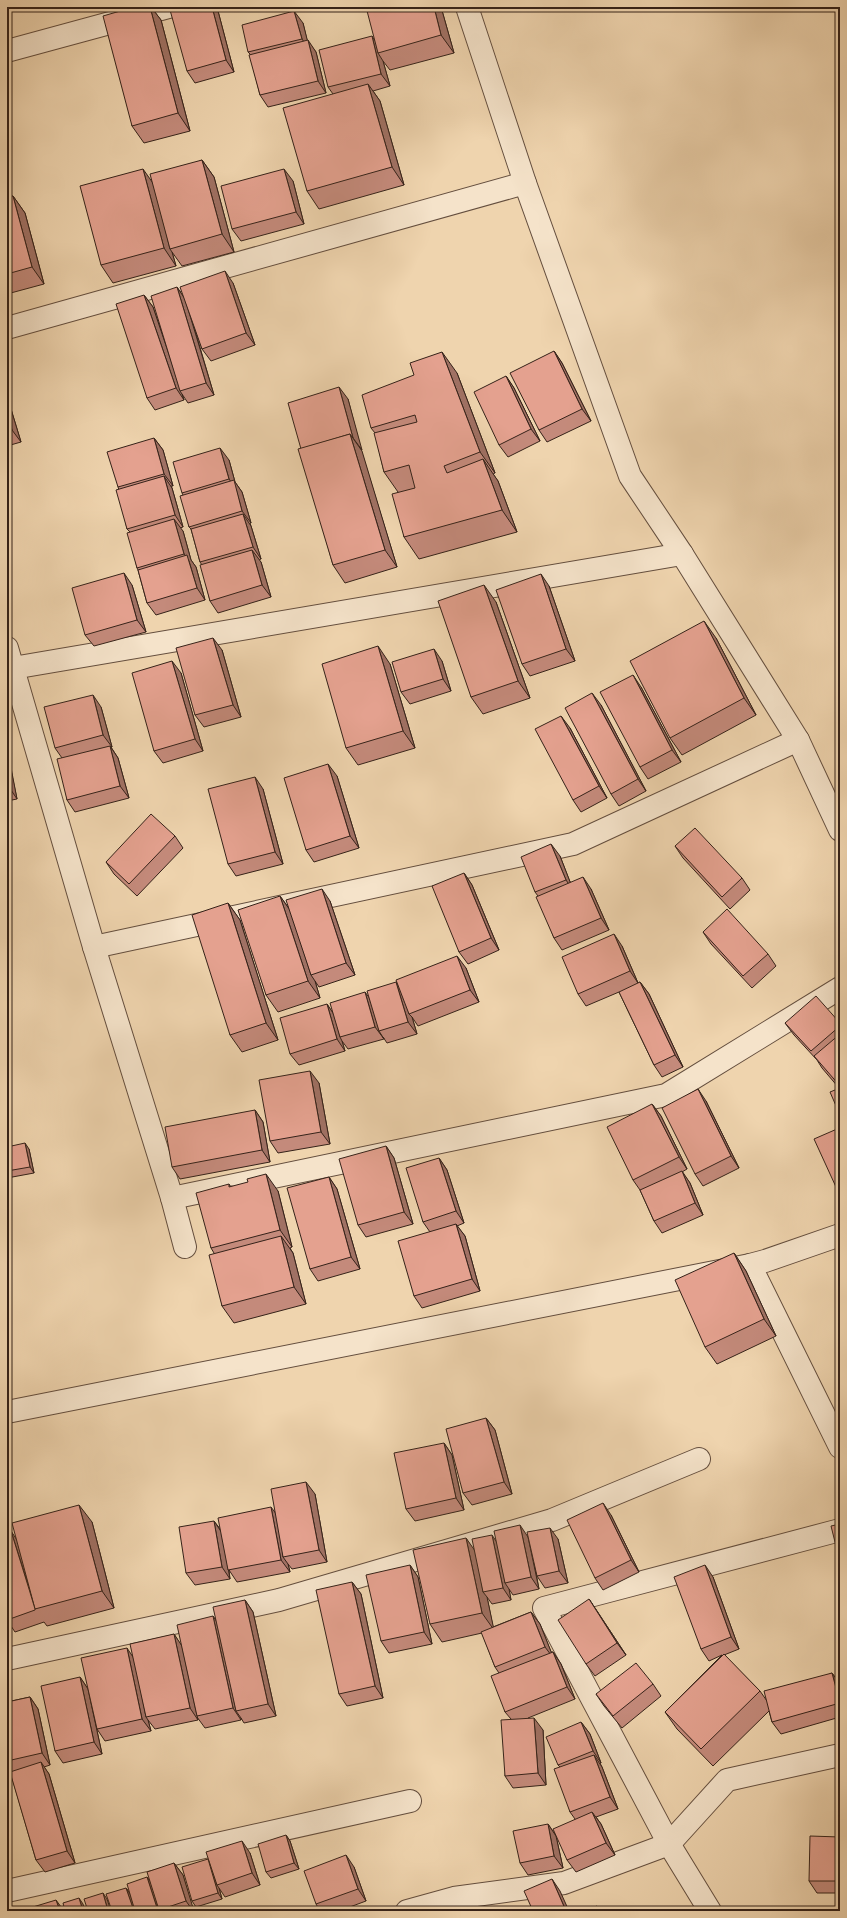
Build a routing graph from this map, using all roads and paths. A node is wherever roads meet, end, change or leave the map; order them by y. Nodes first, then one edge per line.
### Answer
1 (169, 7) edge
2 (467, 7) edge
3 (7, 51) edge
4 (525, 183) junction
5 (7, 328) edge
6 (682, 554) junction
7 (9, 662) edge
8 (798, 740) junction
9 (840, 830) edge
10 (94, 947) junction
11 (840, 988) edge
12 (172, 1198) junction
13 (840, 1235) edge
14 (185, 1247) dead end
15 (750, 1264) junction
16 (7, 1412) edge
17 (840, 1447) edge
18 (699, 1459) dead end
19 (840, 1530) edge
20 (7, 1658) edge
21 (840, 1755) edge
22 (410, 1801) dead end
23 (669, 1844) junction
24 (7, 1892) edge
25 (407, 1911) edge
26 (710, 1911) edge

1 - 3 street
2 - 4 street
4 - 5 street
4 - 6 street
6 - 7 street
6 - 8 street
7 - 10 street
8 - 9 street
8 - 10 street
10 - 12 street
11 - 12 street
12 - 14 street
13 - 15 street
15 - 16 street
15 - 17 street
18 - 20 street
19 - 23 street
21 - 23 street
22 - 24 street
23 - 25 street
23 - 26 street

